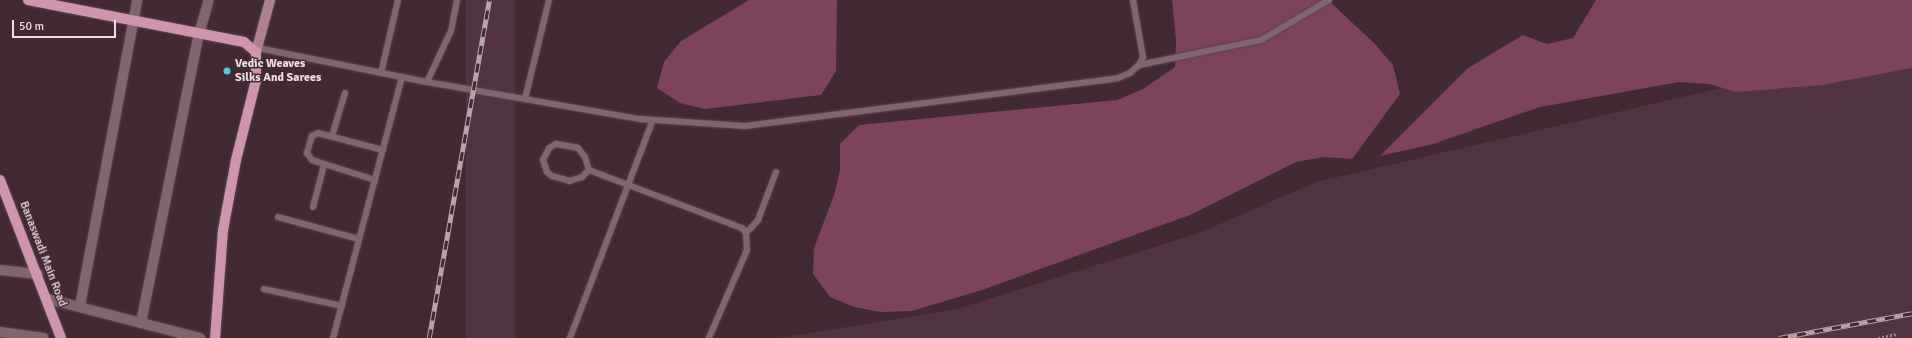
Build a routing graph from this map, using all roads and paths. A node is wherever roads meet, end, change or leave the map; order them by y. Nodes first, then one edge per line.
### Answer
1 (28, 0) edge
2 (137, 0) edge
3 (209, 0) edge
4 (270, 0) edge
5 (398, 0) edge
6 (457, 0) edge
7 (549, 0) edge
8 (1133, 0) edge
9 (1329, 0) edge
10 (132, 21) junction
11 (199, 34) junction
12 (257, 50) junction
13 (1139, 65) junction
14 (381, 73) junction
15 (402, 77) junction
16 (427, 82) junction
17 (345, 93) dead end
18 (525, 99) junction
19 (653, 120) junction
20 (332, 136) junction
21 (383, 150) junction
22 (324, 165) junction
23 (589, 170) junction
24 (776, 172) dead end
25 (0, 180) edge
26 (375, 180) junction
27 (630, 184) junction
28 (313, 207) dead end
29 (278, 217) dead end
30 (746, 233) junction
31 (359, 239) junction
32 (0, 270) edge
33 (38, 274) junction
34 (264, 289) dead end
35 (48, 299) junction
36 (80, 306) junction
37 (342, 306) junction
38 (141, 323) junction
39 (4, 334) edge
40 (1897, 334) dead end
41 (44, 338) edge
42 (61, 338) edge
43 (200, 338) edge
44 (215, 338) edge
45 (333, 338) edge
46 (570, 338) edge
47 (709, 338) edge
48 (1878, 338) edge

1 - 10 main road
2 - 10 street
3 - 11 street
4 - 12 main road
5 - 14 lane
6 - 16 lane
7 - 18 lane
8 - 13 lane
9 - 13 lane
10 - 11 main road
10 - 36 street
11 - 12 main road
11 - 38 street
12 - 14 lane
12 - 44 main road
13 - 19 lane
14 - 15 lane
15 - 16 lane
15 - 21 lane
16 - 18 lane
17 - 20 lane
18 - 19 lane
19 - 27 lane
20 - 21 lane
20 - 22 lane
21 - 26 lane
22 - 26 lane
22 - 28 lane
23 - 23 lane
23 - 27 lane
24 - 30 lane
25 - 33 main road, Banaswadi Main Road
26 - 31 lane
27 - 30 lane
27 - 46 lane
29 - 31 lane
30 - 47 lane
31 - 37 lane
32 - 33 street
33 - 35 main road, Banaswadi Main Road
34 - 37 lane
35 - 36 street
35 - 42 main road, Banaswadi Main Road
36 - 38 street
37 - 45 lane
38 - 43 street
39 - 41 street
40 - 48 path

